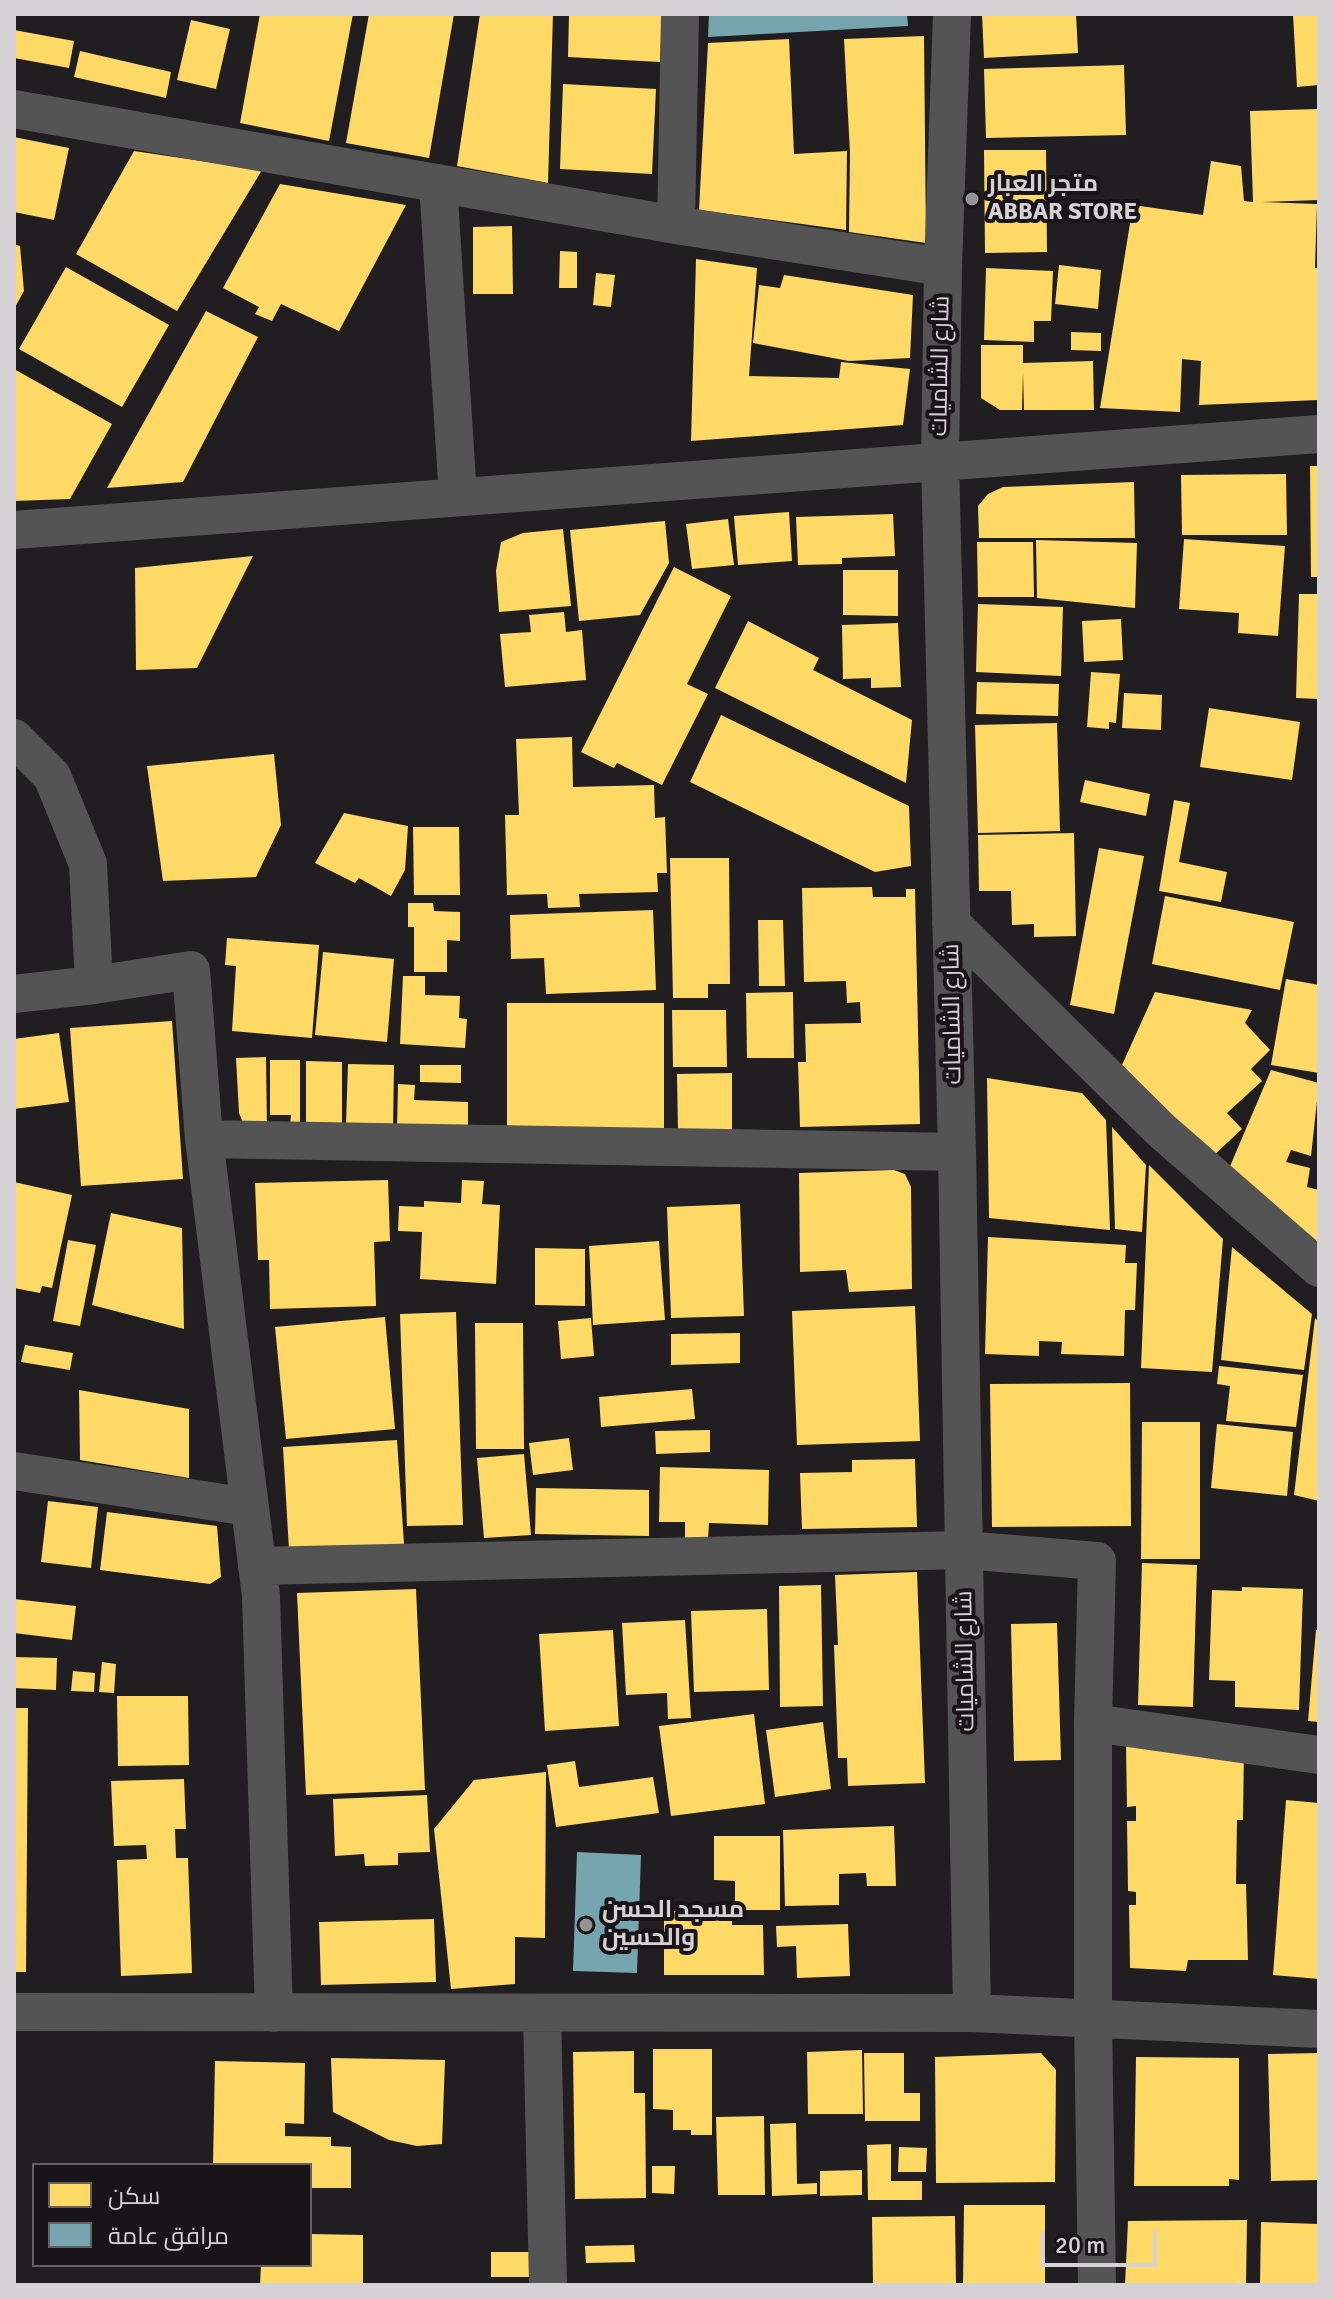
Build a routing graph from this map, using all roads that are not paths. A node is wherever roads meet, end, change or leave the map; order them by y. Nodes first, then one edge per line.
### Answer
1 (680, 14) edge
2 (952, 14) edge
3 (14, 109) edge
4 (438, 183) junction
5 (676, 225) junction
6 (943, 267) junction
7 (1319, 434) edge
8 (940, 460) junction
9 (458, 497) junction
10 (14, 530) edge
11 (14, 738) edge
12 (951, 923) junction
13 (94, 985) junction
14 (14, 994) edge
15 (204, 1139) junction
16 (957, 1152) junction
17 (1319, 1268) edge
18 (14, 1471) edge
19 (249, 1507) junction
20 (964, 1550) junction
21 (257, 1566) junction
22 (1093, 1723) junction
23 (1319, 1755) edge
24 (14, 2012) edge
25 (274, 2013) junction
26 (542, 2013) junction
27 (972, 2013) junction
28 (1093, 2019) junction
29 (1319, 2029) edge
30 (548, 2285) edge
31 (1097, 2285) edge

1 - 5 street
2 - 6 street, شارع الشاميات
3 - 4 street
4 - 5 street
4 - 9 street
5 - 6 street
6 - 8 street, شارع الشاميات
7 - 8 street
8 - 9 street
8 - 12 street, شارع الشاميات
9 - 10 street
11 - 13 street
12 - 16 street, شارع الشاميات
12 - 17 street
13 - 14 street
13 - 15 street
15 - 16 street
15 - 19 street
16 - 20 street, شارع الشاميات
18 - 19 street
19 - 21 street
20 - 21 street
20 - 22 street
20 - 27 street, شارع الشاميات
21 - 25 street
22 - 23 street
22 - 28 street
24 - 25 street
25 - 26 street
26 - 27 street
26 - 30 street
27 - 28 street
28 - 29 street
28 - 31 street

